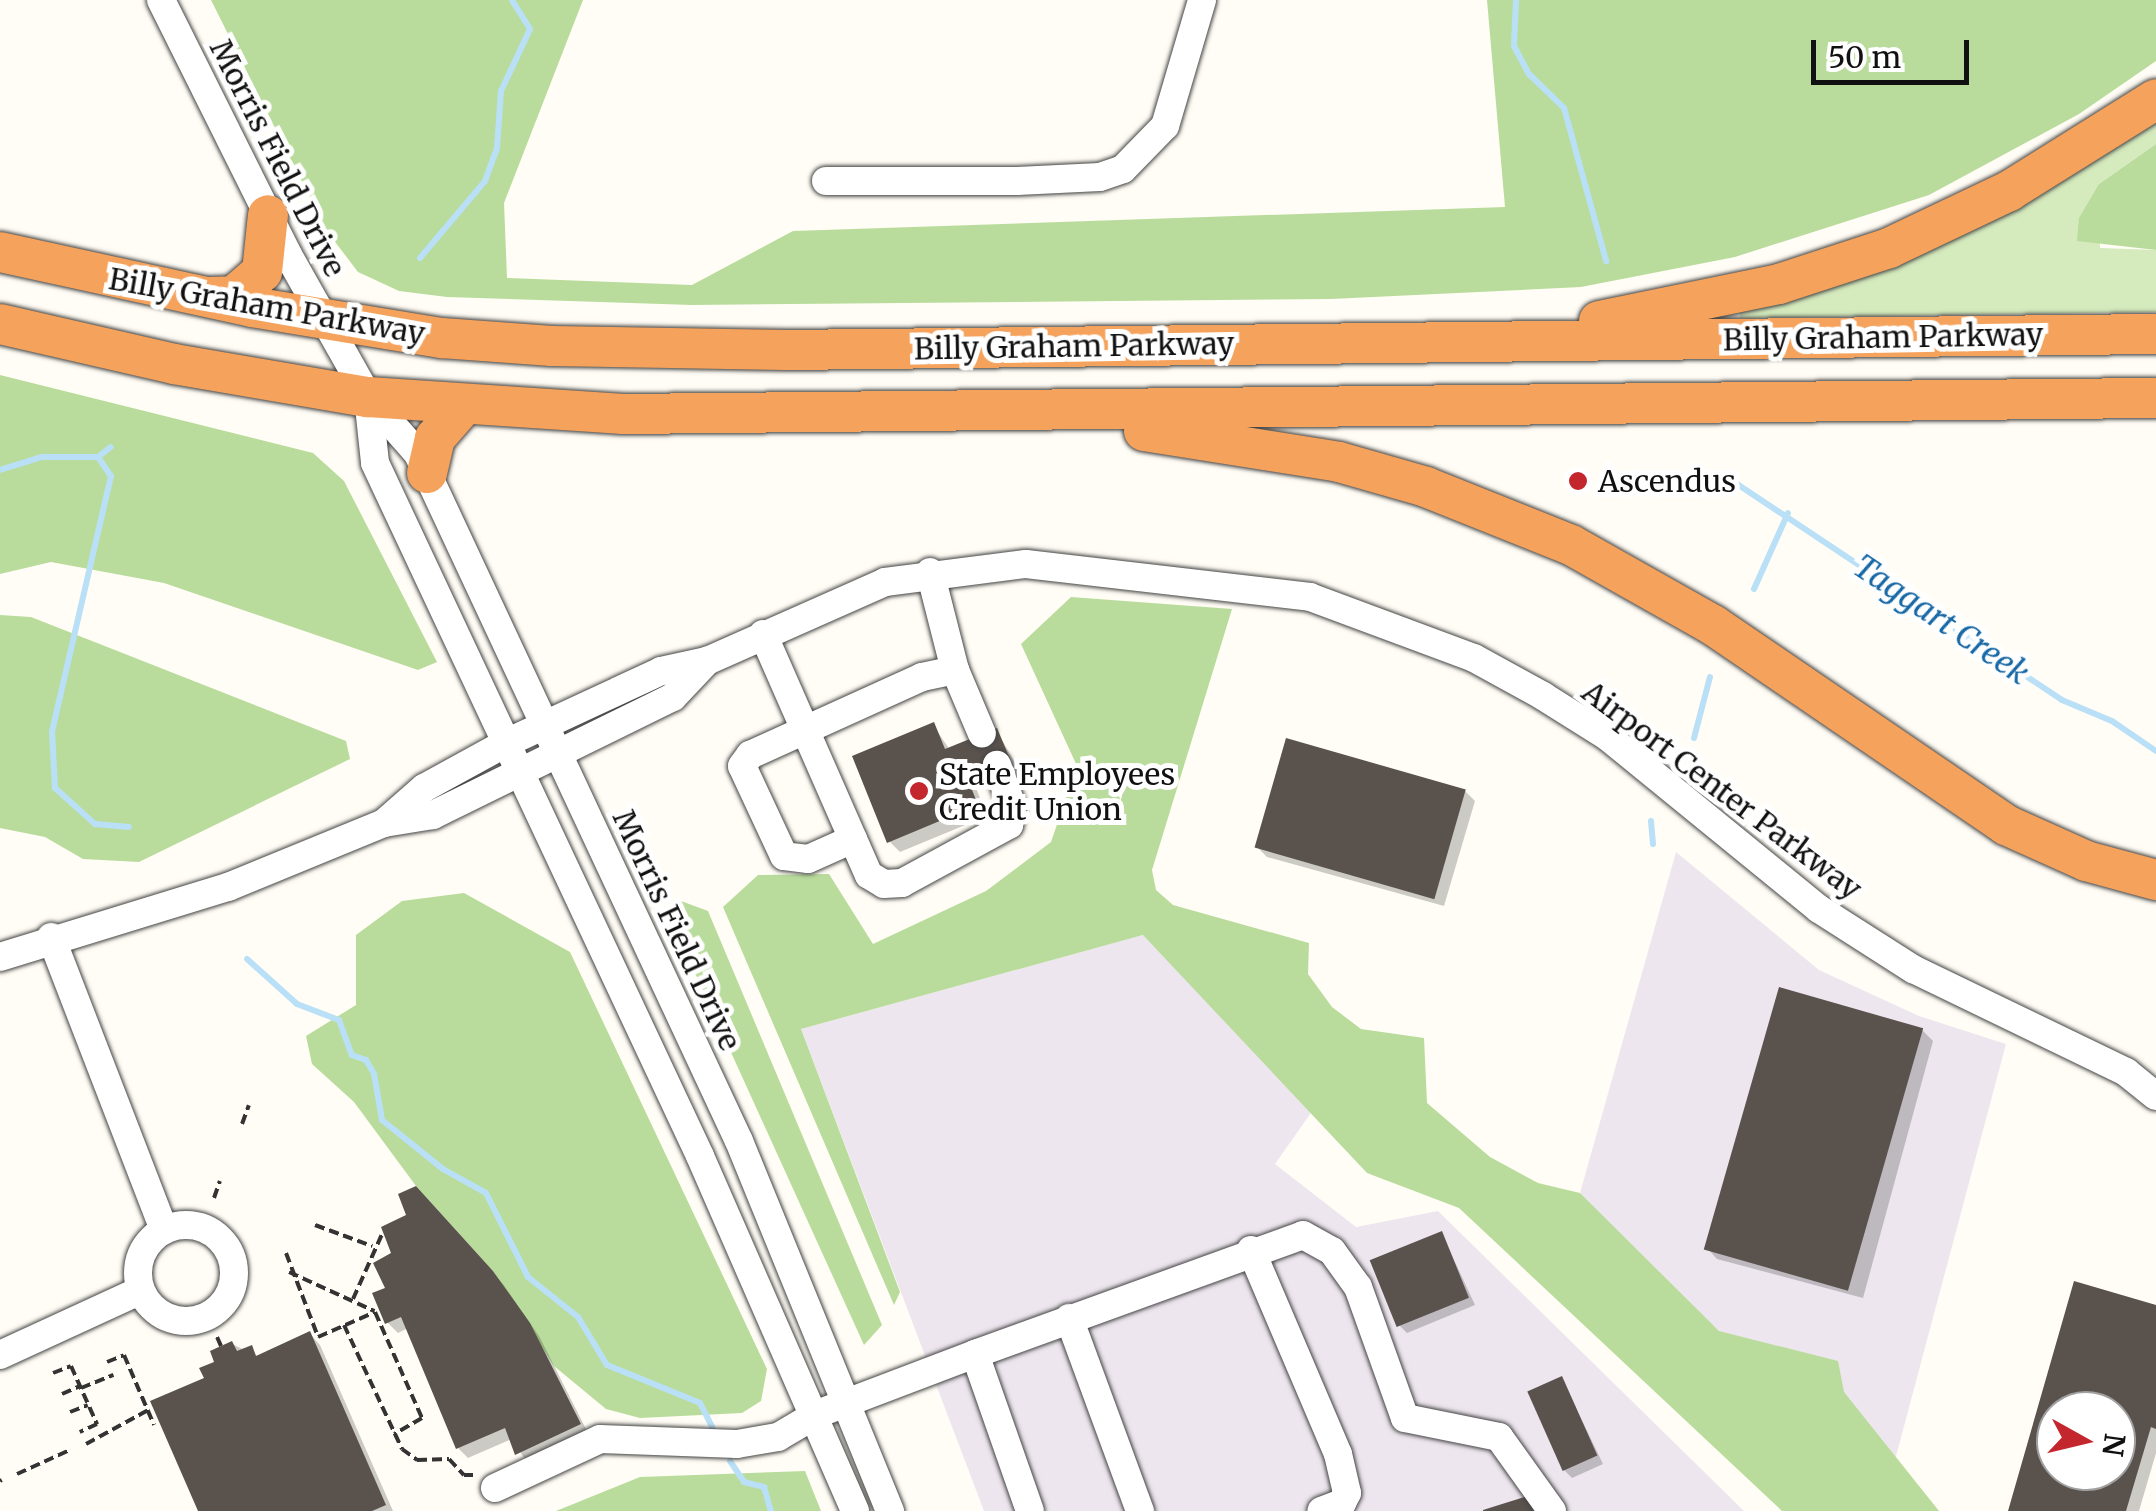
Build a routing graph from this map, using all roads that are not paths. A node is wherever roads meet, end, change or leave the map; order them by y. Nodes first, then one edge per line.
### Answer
1 (161, 0) edge
2 (1202, 0) edge
3 (2156, 99) edge
4 (826, 181) dead end
5 (268, 215) junction
6 (0, 252) edge
7 (206, 298) junction
8 (325, 320) junction
9 (0, 324) edge
10 (2156, 334) edge
11 (1347, 342) junction
12 (368, 397) junction
13 (2156, 398) edge
14 (463, 406) junction
15 (951, 413) junction
16 (427, 473) junction
17 (930, 572) junction
18 (762, 634) junction
19 (707, 660) junction
20 (955, 670) junction
21 (546, 725) junction
22 (805, 731) junction
23 (982, 734) dead end
24 (504, 744) junction
25 (560, 756) junction
26 (997, 764) dead end
27 (520, 776) junction
28 (384, 823) junction
29 (853, 839) junction
30 (2156, 880) edge
31 (51, 937) junction
32 (0, 958) edge
33 (2156, 1096) edge
34 (164, 1230) junction
35 (1251, 1250) junction
36 (141, 1290) junction
37 (1069, 1318) junction
38 (975, 1354) junction
39 (0, 1355) edge
40 (848, 1404) junction
41 (817, 1414) junction
42 (486, 1480) road end
43 (855, 1511) edge
44 (890, 1511) edge
45 (1030, 1511) edge
46 (1140, 1511) edge
47 (1322, 1511) edge
48 (1552, 1511) edge

1 - 5 street, Morris Field Drive
2 - 4 street
3 - 11 highway
5 - 7 highway
5 - 8 street, Morris Field Drive
6 - 7 highway, Billy Graham Parkway
7 - 8 highway, Billy Graham Parkway
8 - 11 highway, Billy Graham Parkway
8 - 12 street, Morris Field Drive
9 - 12 highway, Billy Graham Parkway
10 - 11 highway, Billy Graham Parkway
12 - 14 highway, Billy Graham Parkway
12 - 16 street, Morris Field Drive
12 - 24 street, Morris Field Drive
13 - 15 highway, Billy Graham Parkway
14 - 15 highway, Billy Graham Parkway
14 - 16 highway
15 - 30 highway
16 - 21 street, Morris Field Drive
17 - 18 street, Airport Center Parkway
17 - 20 street
17 - 33 street, Airport Center Parkway
18 - 19 street, Airport Center Parkway
18 - 22 street
19 - 21 street, Airport Center Parkway
19 - 25 street, Airport Center Parkway
20 - 22 street
20 - 23 street
21 - 24 street, Airport Center Parkway
21 - 25 street, Morris Field Drive
22 - 29 street
22 - 29 street
24 - 27 street, Morris Field Drive
24 - 28 street, Airport Center Parkway
25 - 27 street, Airport Center Parkway
25 - 40 street, Morris Field Drive
26 - 29 street
27 - 28 street, Airport Center Parkway
27 - 41 street, Morris Field Drive
28 - 31 street
31 - 32 street
31 - 34 street
34 - 36 street
34 - 36 street
35 - 37 street
35 - 47 street
35 - 48 street
36 - 39 street
37 - 38 street
37 - 46 street
38 - 40 street
38 - 45 street
40 - 41 street
40 - 44 street, Morris Field Drive
41 - 42 street
41 - 43 street, Morris Field Drive

